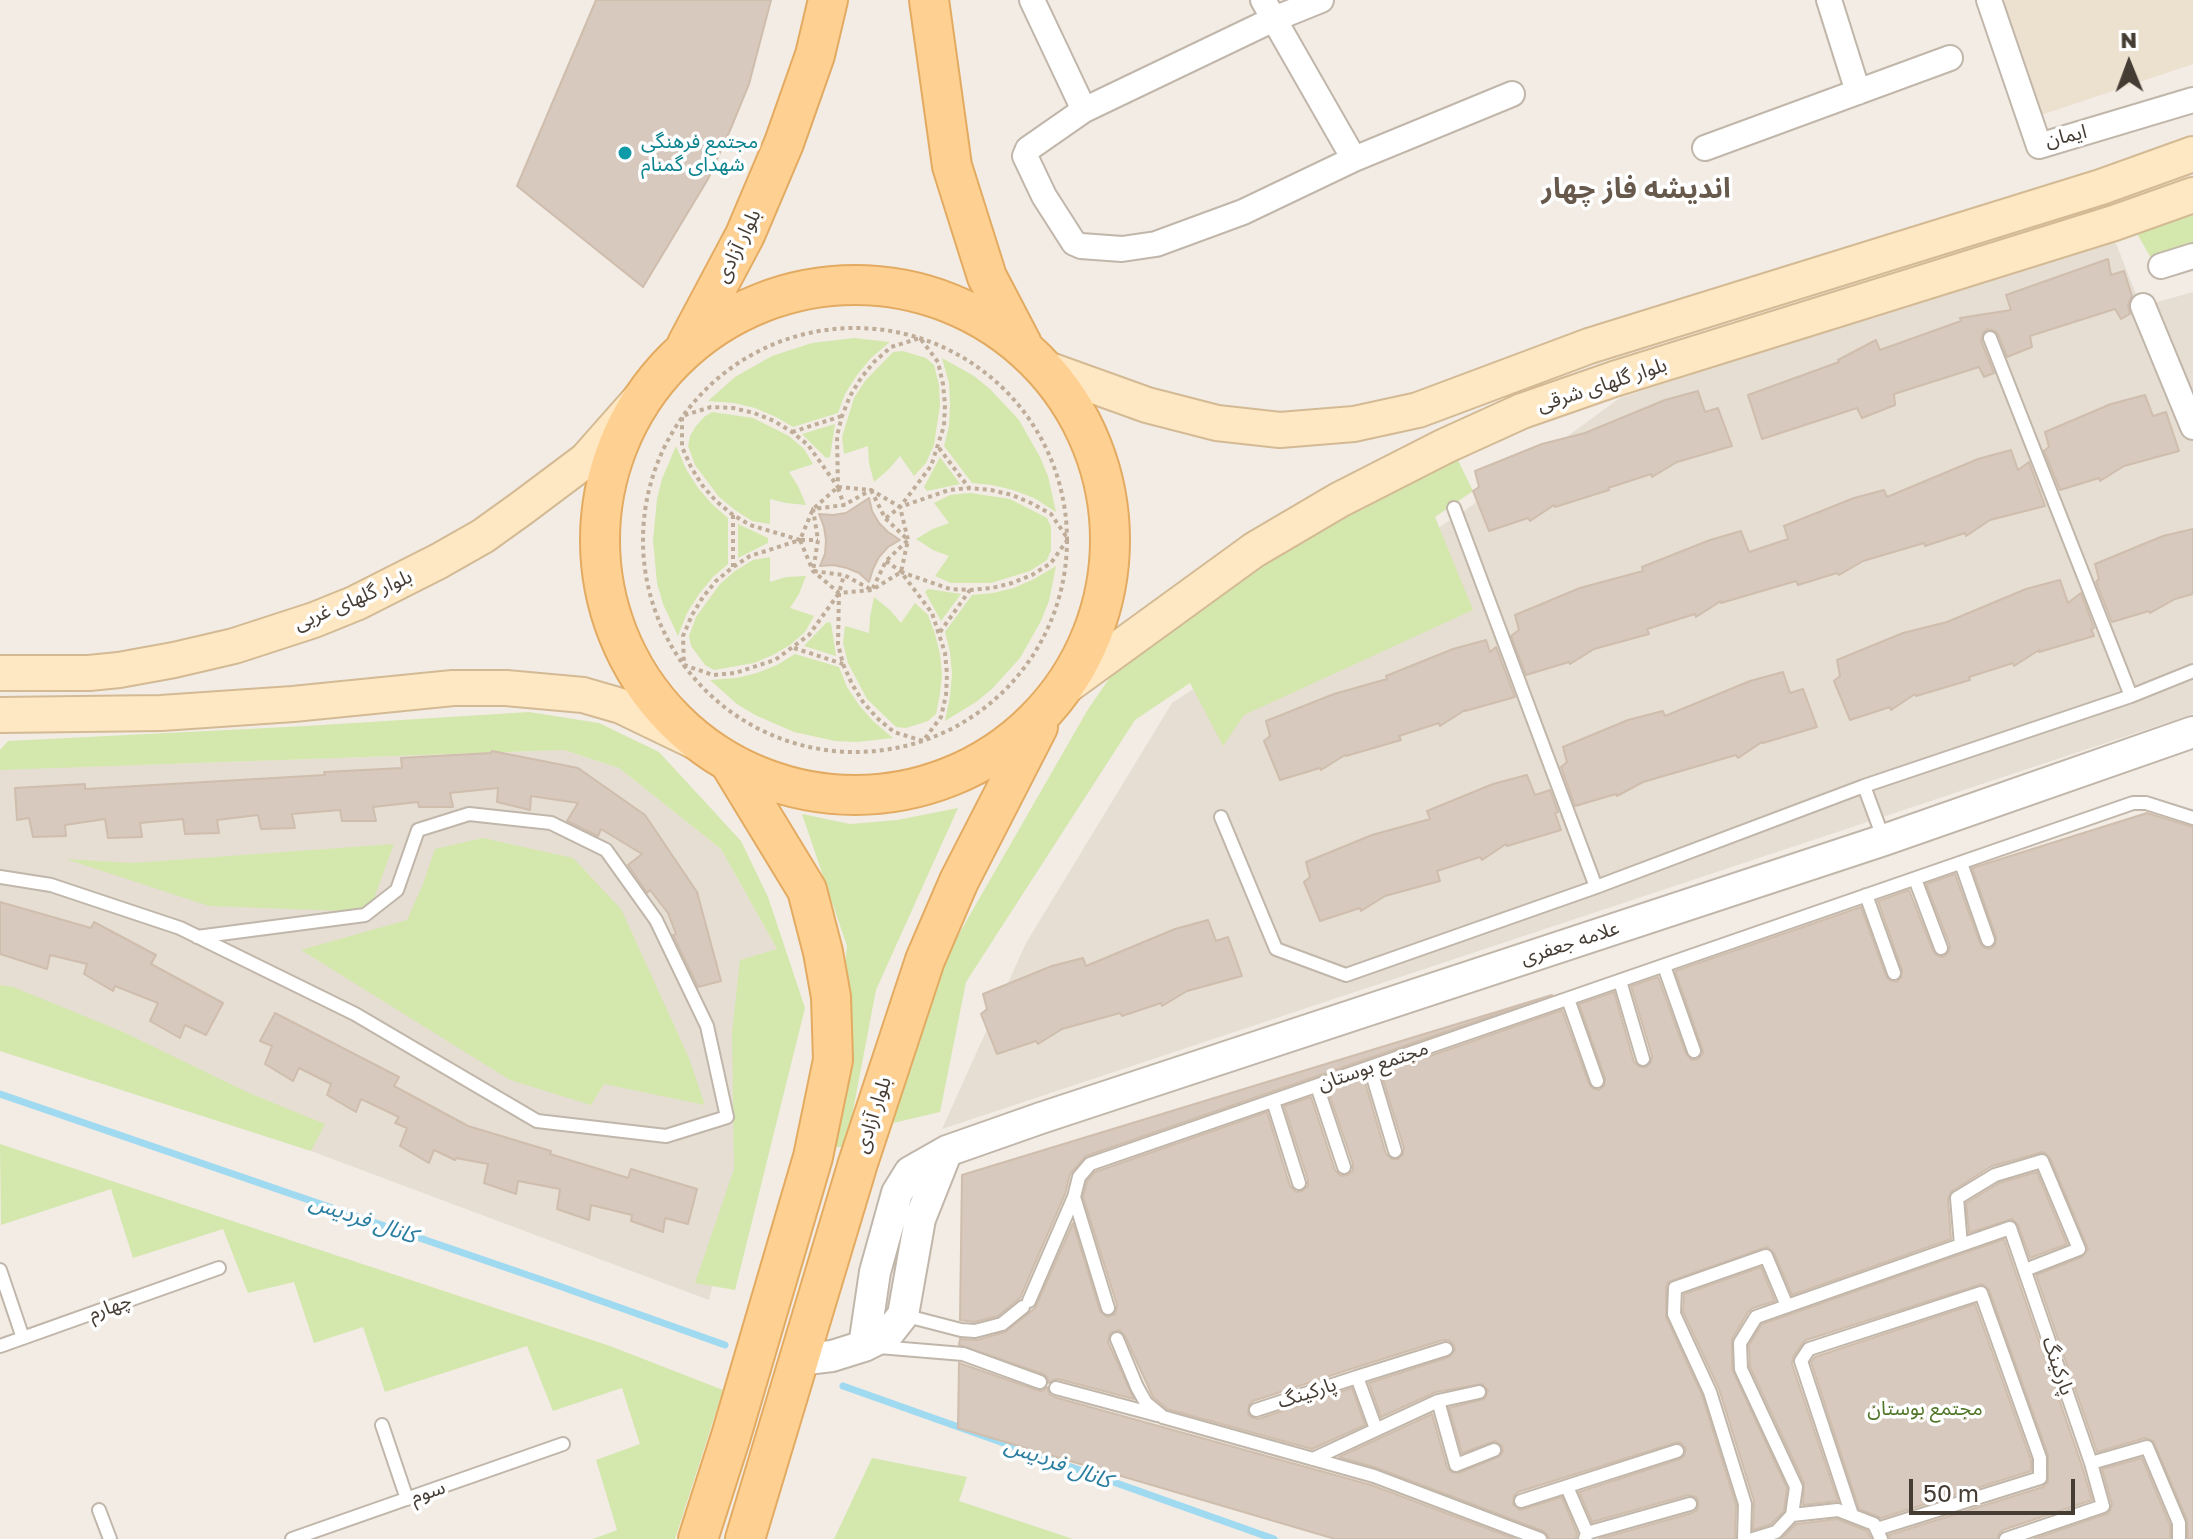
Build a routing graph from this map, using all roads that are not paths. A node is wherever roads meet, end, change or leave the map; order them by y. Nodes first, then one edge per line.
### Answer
1 (828, 0) edge
2 (929, 0) edge
3 (1032, 0) edge
4 (1321, 0) edge
5 (1829, 0) edge
6 (1989, 0) edge
7 (1269, 10) edge
8 (1950, 58) dead end
9 (1858, 92) junction
10 (1512, 94) dead end
11 (2193, 100) edge
12 (1084, 110) junction
13 (1705, 148) dead end
14 (2193, 154) edge
15 (1354, 159) junction
16 (2193, 195) edge
17 (2193, 256) edge
18 (2161, 266) dead end
19 (2143, 306) dead end
20 (1990, 338) dead end
21 (683, 351) junction
22 (1035, 359) junction
23 (647, 391) junction
24 (2193, 427) edge
25 (1454, 508) dead end
26 (2193, 671) edge
27 (0, 673) edge
28 (2131, 696) junction
29 (1055, 699) junction
30 (0, 715) edge
31 (2193, 732) edge
32 (718, 754) junction
33 (1864, 786) junction
34 (1221, 817) dead end
35 (2193, 818) edge
36 (1884, 840) junction
37 (1961, 863) junction
38 (0, 877) edge
39 (1915, 879) junction
40 (1596, 887) junction
41 (1866, 895) junction
42 (197, 937) junction
43 (1988, 940) dead end
44 (1941, 948) dead end
45 (1664, 966) junction
46 (1894, 973) dead end
47 (1620, 981) junction
48 (1568, 999) junction
49 (1694, 1051) dead end
50 (1643, 1059) dead end
51 (1370, 1067) junction
52 (1597, 1081) dead end
53 (1317, 1086) junction
54 (1273, 1101) junction
55 (947, 1151) junction
56 (1395, 1151) dead end
57 (1344, 1167) dead end
58 (1299, 1183) dead end
59 (1074, 1197) junction
60 (1961, 1245) junction
61 (219, 1268) dead end
62 (0, 1270) edge
63 (2025, 1270) junction
64 (1787, 1306) junction
65 (1108, 1308) dead end
66 (903, 1315) junction
67 (23, 1338) junction
68 (1117, 1339) dead end
69 (0, 1346) edge
70 (864, 1346) junction
71 (1446, 1349) dead end
72 (798, 1360) junction
73 (1357, 1377) junction
74 (1040, 1382) dead end
75 (1056, 1388) dead end
76 (1479, 1392) dead end
77 (1438, 1401) junction
78 (1256, 1410) dead end
79 (1163, 1417) junction
80 (382, 1425) dead end
81 (1376, 1429) junction
82 (563, 1444) dead end
83 (1494, 1450) dead end
84 (1677, 1451) dead end
85 (1313, 1459) junction
86 (2091, 1463) junction
87 (1567, 1487) junction
88 (407, 1499) junction
89 (1521, 1501) dead end
90 (1690, 1504) dead end
91 (99, 1510) dead end
92 (1792, 1515) junction
93 (1852, 1515) junction
94 (1879, 1534) edge
95 (1586, 1536) edge
96 (110, 1539) edge
97 (292, 1539) edge
98 (698, 1539) edge
99 (745, 1539) edge
100 (1540, 1539) edge
101 (1744, 1539) edge
102 (1753, 1539) edge
103 (2006, 1539) edge
104 (2179, 1539) edge

1 - 21 main road, بلوار آزادی
2 - 22 main road
3 - 12 street
4 - 7 street
5 - 9 street
6 - 11 street, ایمان
7 - 12 street
7 - 15 street
8 - 9 street
9 - 13 street
10 - 15 street
12 - 15 street
14 - 22 main road, بلوار گلهای شرقی
16 - 29 main road, بلوار گلهای شرقی
17 - 18 street
19 - 24 street
20 - 28 lane
21 - 22 main road
21 - 23 main road
22 - 29 main road, بلوار آزادی
23 - 27 main road, بلوار گلهای غربی
23 - 32 main road
25 - 40 lane
26 - 28 lane
28 - 33 lane
29 - 32 main road
29 - 72 main road, بلوار آزادی
30 - 32 main road
31 - 36 street, علامه جعفری
32 - 98 main road
33 - 36 lane
33 - 40 lane
34 - 40 lane
35 - 37 lane, مجتمع بوستان
36 - 55 street, علامه جعفری
37 - 39 lane, مجتمع بوستان
37 - 43 lane
38 - 42 lane
39 - 41 lane, مجتمع بوستان
39 - 44 lane
41 - 45 lane, مجتمع بوستان
41 - 46 lane
42 - 42 lane
45 - 47 lane, مجتمع بوستان
45 - 49 lane
47 - 48 lane, مجتمع بوستان
47 - 50 lane
48 - 51 lane, مجتمع بوستان
48 - 52 lane
51 - 53 lane, مجتمع بوستان
51 - 56 lane
53 - 54 lane, مجتمع بوستان
53 - 57 lane
54 - 58 lane
54 - 59 lane, مجتمع بوستان
55 - 66 street
55 - 70 street, علامه جعفری
59 - 65 lane
59 - 66 lane, مجتمع بوستان
60 - 63 lane, پارکینگ
60 - 63 lane
60 - 64 lane
61 - 67 lane, چهارم
62 - 67 lane
63 - 86 lane, پارکینگ
64 - 92 lane
64 - 101 lane
66 - 70 street
67 - 69 lane, چهارم
68 - 79 lane
70 - 72 street
70 - 74 lane
71 - 73 lane, پارکینگ
72 - 99 main road, بلوار آزادی
73 - 78 lane, پارکینگ
73 - 81 lane, پارکینگ
75 - 79 lane
76 - 77 lane
77 - 81 lane
77 - 83 lane
79 - 85 lane
80 - 88 lane
81 - 85 lane
82 - 88 lane, سوم
84 - 87 lane
85 - 100 lane
86 - 103 lane, پارکینگ
86 - 104 lane
87 - 89 lane
87 - 95 lane
88 - 97 lane, سوم
90 - 95 lane
91 - 96 lane
92 - 93 lane
92 - 102 lane
93 - 94 lane
93 - 94 lane

